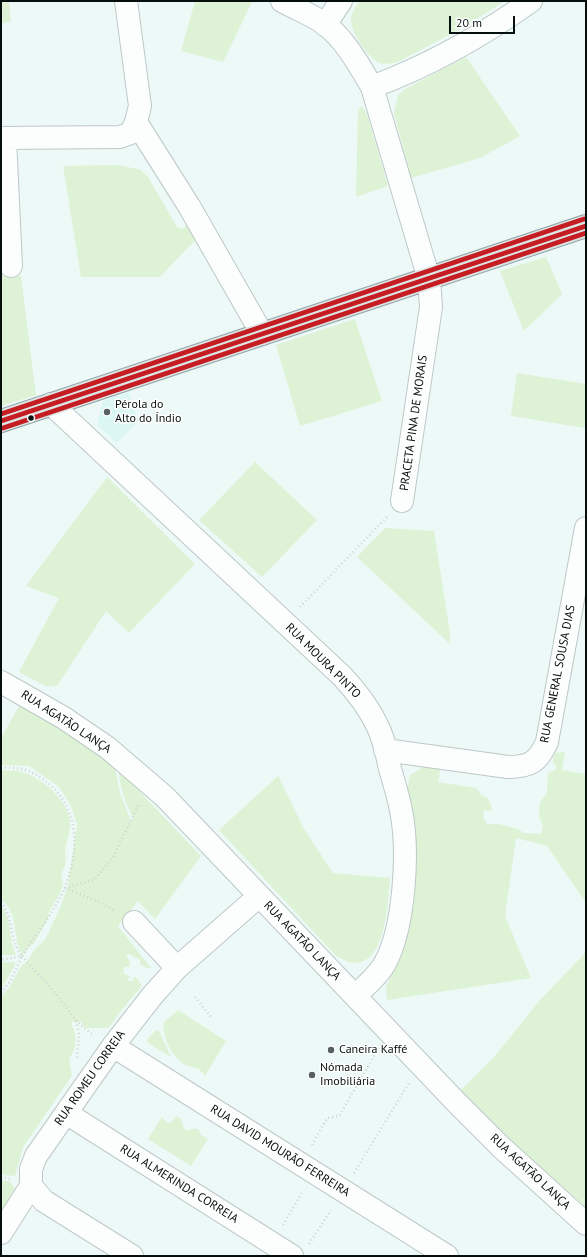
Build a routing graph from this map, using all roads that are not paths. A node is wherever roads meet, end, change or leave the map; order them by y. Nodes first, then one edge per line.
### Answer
1 (126, 1) edge
2 (282, 1) edge
3 (341, 1) edge
4 (531, 1) edge
5 (325, 25) junction
6 (372, 87) junction
7 (136, 122) junction
8 (3, 138) edge
9 (586, 226) edge
10 (11, 266) dead end
11 (429, 279) junction
12 (262, 334) junction
13 (51, 404) junction
14 (1, 421) edge
15 (402, 501) road end
16 (586, 528) edge
17 (1, 682) edge
18 (385, 750) junction
19 (259, 896) junction
20 (134, 922) road end
21 (178, 968) junction
22 (355, 996) junction
23 (113, 1046) junction
24 (66, 1113) junction
25 (31, 1186) junction
26 (586, 1224) edge
27 (1, 1233) edge
28 (299, 1253) edge
29 (132, 1256) edge
30 (447, 1256) edge

1 - 7 street
2 - 5 street, PRACETA PINA DE MORAIS
3 - 5 street
4 - 6 street
5 - 6 street, PRACETA PINA DE MORAIS
6 - 11 street, PRACETA PINA DE MORAIS
7 - 8 street
7 - 12 street
8 - 10 street
9 - 11 main road
11 - 12 main road
11 - 15 street, PRACETA PINA DE MORAIS
12 - 13 main road
13 - 14 main road
13 - 18 street, RUA MOURA PINTO
16 - 18 street, RUA GENERAL SOUSA DIAS
17 - 19 street, RUA AGATÃO LANÇA
18 - 22 street, RUA MOURA PINTO
19 - 21 street, RUA ROMEU CORREIA
19 - 22 street, RUA AGATÃO LANÇA
20 - 21 street
21 - 23 street, RUA ROMEU CORREIA
22 - 26 street, RUA AGATÃO LANÇA
23 - 24 street, RUA ROMEU CORREIA
23 - 30 street, RUA DAVID MOURÃO FERREIRA
24 - 25 street, RUA ROMEU CORREIA
24 - 28 street, RUA ALMERINDA CORREIA
25 - 27 street
25 - 29 street

